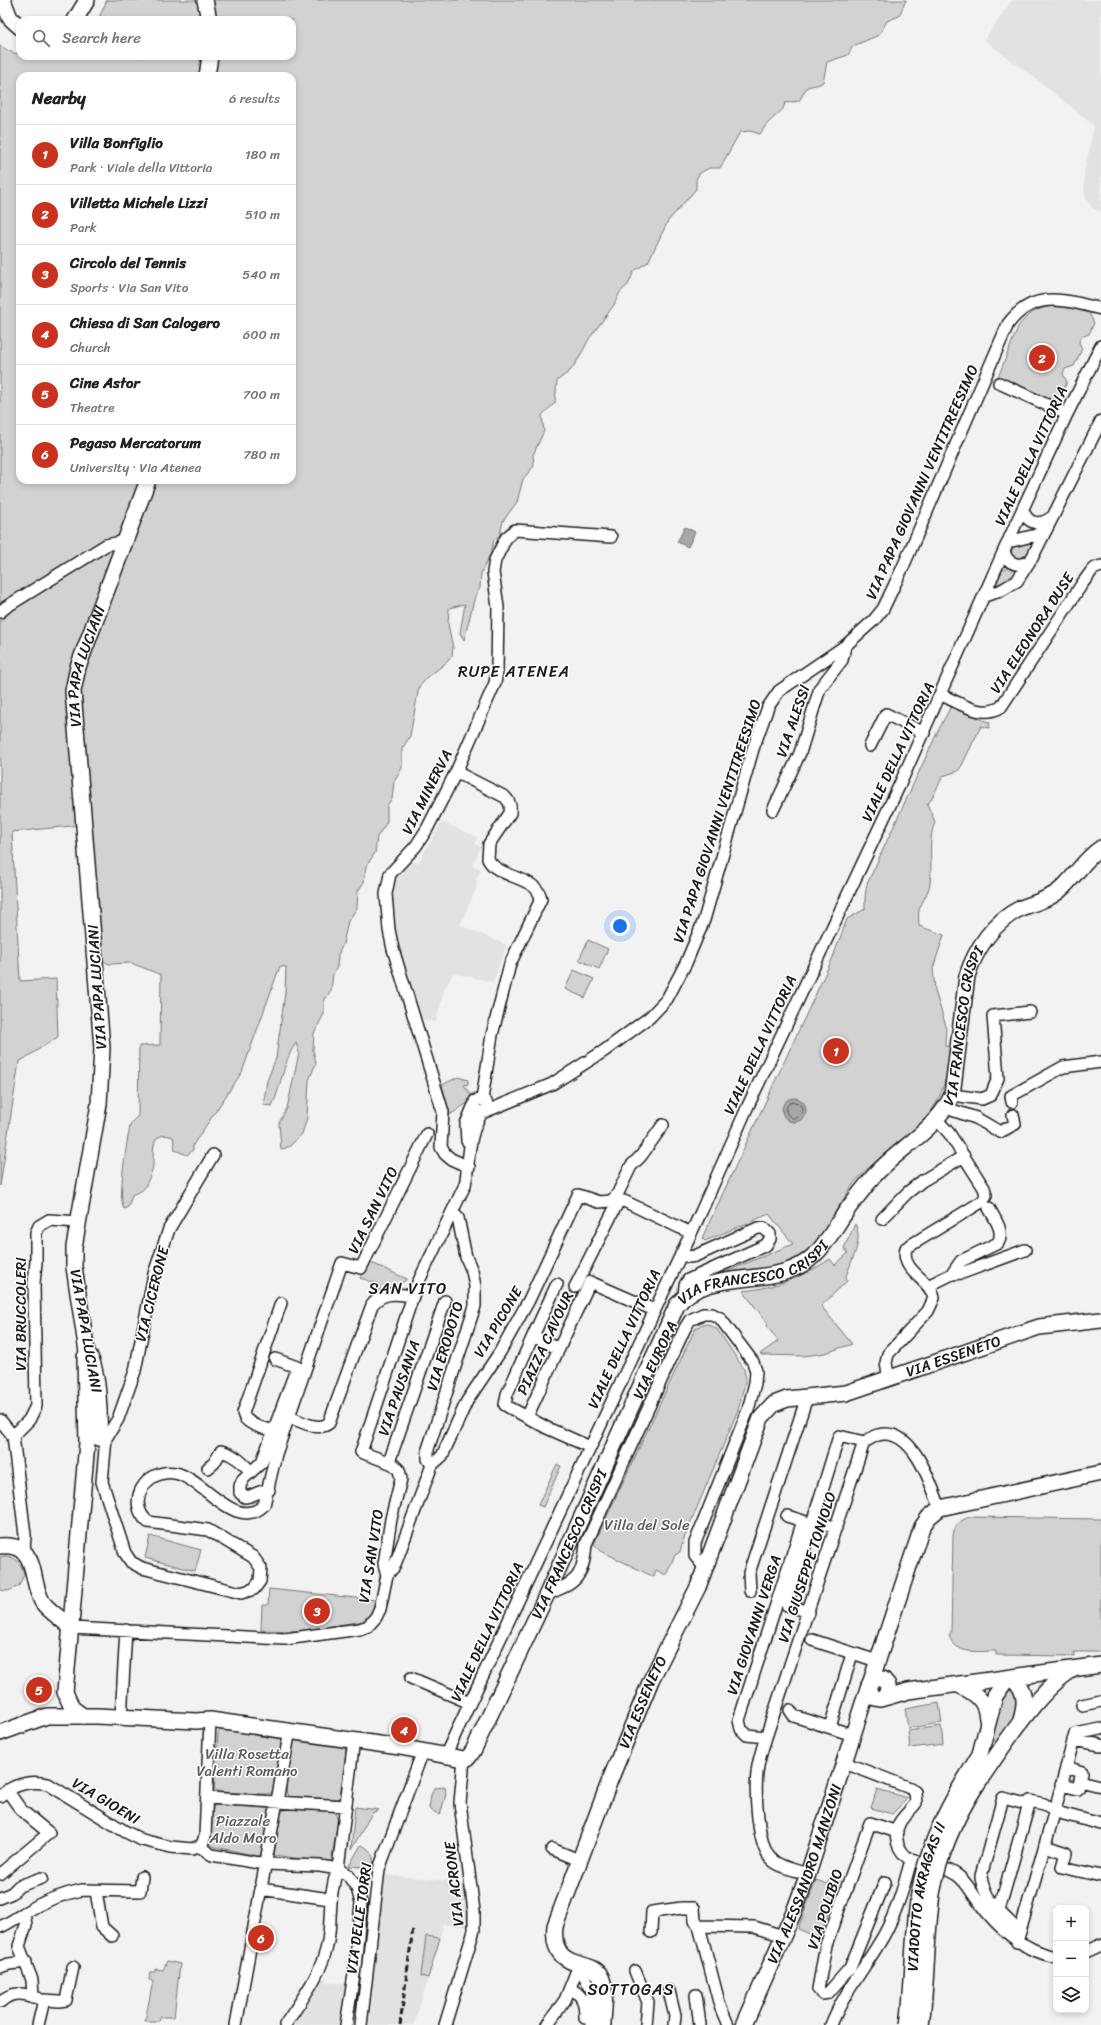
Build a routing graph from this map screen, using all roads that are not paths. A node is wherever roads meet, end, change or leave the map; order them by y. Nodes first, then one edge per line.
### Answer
1 (3, 0) edge
2 (87, 0) edge
3 (205, 0) edge
4 (77, 16) edge
5 (208, 16) edge
6 (16, 23) edge
7 (209, 60) edge
8 (208, 72) edge
9 (1101, 309) edge
10 (1101, 346) edge
11 (999, 383) dead end
12 (1066, 414) junction
13 (1101, 421) edge
14 (147, 484) edge
15 (1023, 510) junction
16 (1053, 517) junction
17 (1048, 527) junction
18 (611, 537) dead end
19 (126, 541) junction
20 (1006, 546) junction
21 (1032, 558) junction
22 (1101, 566) edge
23 (984, 596) junction
24 (0, 612) edge
25 (845, 646) junction
26 (941, 695) junction
27 (924, 733) junction
28 (870, 746) dead end
29 (456, 772) junction
30 (773, 810) dead end
31 (1101, 848) edge
32 (1030, 1012) dead end
33 (1101, 1062) edge
34 (1012, 1102) dead end
35 (481, 1106) junction
36 (945, 1108) junction
37 (1013, 1115) dead end
38 (663, 1125) dead end
39 (427, 1134) dead end
40 (213, 1155) dead end
41 (964, 1156) junction
42 (469, 1167) junction
43 (989, 1208) dead end
44 (453, 1213) junction
45 (882, 1219) dead end
46 (78, 1222) junction
47 (691, 1233) junction
48 (1025, 1250) dead end
49 (681, 1254) junction
50 (952, 1274) junction
51 (557, 1284) dead end
52 (928, 1286) junction
53 (575, 1287) dead end
54 (414, 1291) junction
55 (684, 1297) junction
56 (445, 1301) dead end
57 (281, 1303) dead end
58 (654, 1310) junction
59 (1101, 1320) edge
60 (533, 1336) junction
61 (559, 1349) junction
62 (275, 1359) dead end
63 (889, 1379) junction
64 (807, 1397) junction
65 (289, 1417) junction
66 (527, 1417) junction
67 (0, 1420) edge
68 (274, 1431) junction
69 (13, 1436) junction
70 (97, 1440) junction
71 (864, 1442) junction
72 (590, 1447) junction
73 (389, 1462) junction
74 (432, 1466) junction
75 (208, 1468) dead end
76 (251, 1472) junction
77 (1101, 1473) edge
78 (269, 1490) junction
79 (940, 1508) junction
80 (787, 1516) dead end
81 (813, 1520) junction
82 (836, 1528) junction
83 (2, 1547) edge
84 (24, 1552) junction
85 (705, 1568) junction
86 (387, 1575) junction
87 (750, 1591) dead end
88 (547, 1594) junction
89 (809, 1612) junction
90 (71, 1628) junction
91 (126, 1630) junction
92 (812, 1640) dead end
93 (852, 1654) junction
94 (877, 1662) junction
95 (1101, 1665) edge
96 (1074, 1669) junction
97 (411, 1678) dead end
98 (1010, 1678) junction
99 (877, 1682) junction
100 (959, 1686) junction
101 (908, 1691) junction
102 (65, 1692) junction
103 (881, 1698) junction
104 (1101, 1701) edge
105 (470, 1703) junction
106 (1082, 1705) dead end
107 (790, 1710) dead end
108 (47, 1716) junction
109 (82, 1716) junction
110 (121, 1718) junction
111 (210, 1720) junction
112 (859, 1720) junction
113 (1021, 1723) junction
114 (0, 1724) edge
115 (17, 1726) junction
116 (830, 1727) junction
117 (987, 1729) junction
118 (1101, 1729) edge
119 (290, 1730) junction
120 (0, 1733) edge
121 (853, 1734) junction
122 (766, 1737) junction
123 (1074, 1737) junction
124 (354, 1739) junction
125 (1101, 1745) edge
126 (423, 1751) junction
127 (445, 1756) junction
128 (464, 1759) junction
129 (845, 1763) junction
130 (1066, 1766) junction
131 (972, 1780) junction
132 (1080, 1781) junction
133 (1061, 1785) junction
134 (1101, 1786) edge
135 (3, 1793) edge
136 (207, 1798) junction
137 (278, 1802) junction
138 (1022, 1803) dead end
139 (346, 1806) junction
140 (1055, 1810) junction
141 (1101, 1824) edge
142 (897, 1832) junction
143 (1045, 1846) junction
144 (200, 1847) junction
145 (552, 1849) dead end
146 (579, 1860) junction
147 (911, 1860) junction
148 (265, 1864) junction
149 (338, 1869) junction
150 (0, 1874) edge
151 (808, 1874) junction
152 (1101, 1876) edge
153 (142, 1877) dead end
154 (42, 1878) dead end
155 (885, 1882) dead end
156 (260, 1889) junction
157 (96, 1890) junction
158 (0, 1898) edge
159 (330, 1899) junction
160 (999, 1910) junction
161 (24, 1913) junction
162 (699, 1926) junction
163 (868, 1926) junction
164 (0, 1927) edge
165 (651, 1932) dead end
166 (884, 1935) junction
167 (112, 1936) dead end
168 (783, 1936) junction
169 (1019, 1937) junction
170 (1101, 1945) edge
171 (1089, 1951) edge
172 (1053, 1956) edge
173 (26, 1962) junction
174 (579, 1965) junction
175 (0, 1967) edge
176 (73, 1968) dead end
177 (634, 1971) dead end
178 (571, 1989) junction
179 (669, 1991) dead end
180 (696, 1995) dead end
181 (33, 1997) junction
182 (44, 2000) junction
183 (0, 2002) edge
184 (38, 2025) edge
185 (236, 2025) edge
186 (285, 2025) edge
187 (346, 2025) edge
188 (361, 2025) edge
189 (445, 2025) edge
190 (547, 2025) edge
191 (584, 2025) edge
192 (591, 2025) edge
193 (603, 2025) edge
194 (646, 2025) edge
195 (674, 2025) edge
196 (700, 2025) edge
197 (728, 2025) edge
198 (744, 2025) edge
199 (832, 2025) edge
200 (908, 2025) edge
201 (921, 2025) edge

1 - 6 street
2 - 4 street
3 - 5 street
7 - 8 street
9 - 25 street, VIA PAPA GIOVANNI VENTITREESIMO
10 - 12 street, VIALE DELLA VITTORIA
11 - 12 street
12 - 15 street, VIALE DELLA VITTORIA
13 - 16 street
14 - 19 street, VIA PAPA LUCIANI
15 - 16 street
15 - 20 street, VIALE DELLA VITTORIA
16 - 17 street
17 - 20 street
17 - 21 street
18 - 29 street, VIA MINERVA
19 - 24 street
19 - 46 street, VIA PAPA LUCIANI
20 - 21 street
20 - 23 street, VIALE DELLA VITTORIA
21 - 23 street
22 - 26 street, VIA ELEONORA DUSE
23 - 26 street, VIALE DELLA VITTORIA
25 - 30 street, VIA ALESSI
25 - 35 street, VIA PAPA GIOVANNI VENTITREESIMO
26 - 27 street, VIALE DELLA VITTORIA
27 - 28 street
27 - 47 street, VIALE DELLA VITTORIA
29 - 35 street
29 - 42 street, VIA MINERVA
31 - 36 street, VIA FRANCESCO CRISPI
32 - 36 street
33 - 34 street
35 - 42 street
36 - 37 street
36 - 41 street
36 - 55 street, VIA FRANCESCO CRISPI
38 - 74 street, VIA PICONE
39 - 65 street, VIA SAN VITO
40 - 70 street, VIA CICERONE
41 - 45 street
41 - 52 street
42 - 44 street
43 - 50 street
44 - 54 street
44 - 74 street, VIA ERODOTO
46 - 69 street, VIA BRUCCOLERI
46 - 70 street, VIA PAPA LUCIANI
47 - 49 street, VIALE DELLA VITTORIA
47 - 53 street
48 - 50 street
49 - 55 street
49 - 58 street, VIALE DELLA VITTORIA
50 - 52 street
51 - 60 street
52 - 63 street
54 - 65 street
54 - 73 street
55 - 88 street, VIA FRANCESCO CRISPI
56 - 73 street, VIA PAUSANIA
57 - 68 street
58 - 61 street, PIAZZA CAVOUR
58 - 72 street, VIALE DELLA VITTORIA
59 - 63 street, VIA ESSENETO
60 - 61 street
60 - 66 street
61 - 66 street, PIAZZA CAVOUR
62 - 68 street
63 - 64 street, VIA ESSENETO
64 - 85 street, VIA ESSENETO
64 - 87 street
65 - 78 street
66 - 72 street
67 - 69 street
68 - 76 street
69 - 84 street
70 - 78 street
70 - 90 street, VIA CICERONE
71 - 79 street
71 - 81 street, VIA GIUSEPPE TONIOLO
71 - 82 street, VIA GIUSEPPE TONIOLO
72 - 105 street, VIALE DELLA VITTORIA
73 - 86 street, VIA SAN VITO
74 - 86 street, VIA PICONE
75 - 76 street
76 - 78 street
77 - 79 street
79 - 94 street, VIA ALESSANDRO MANZONI
80 - 122 street, VIA GIOVANNI VERGA
81 - 82 street
81 - 89 street, VIA GIUSEPPE TONIOLO
82 - 89 street, VIA GIUSEPPE TONIOLO
83 - 84 street
84 - 90 street
85 - 88 street, VIA EUROPA
85 - 146 street, VIA ESSENETO
86 - 91 street, VIA SAN VITO
88 - 128 street, VIA FRANCESCO CRISPI
89 - 122 street, VIA GIUSEPPE TONIOLO
90 - 91 street, VIA SAN VITO
90 - 102 street, VIA CICERONE
91 - 110 street
92 - 93 street
93 - 94 street
93 - 116 street
94 - 99 street, VIA ALESSANDRO MANZONI
95 - 96 street
96 - 98 street
96 - 113 street
97 - 105 street
98 - 100 street
98 - 113 street
98 - 117 street
99 - 101 street
99 - 103 street
99 - 112 street, VIA ALESSANDRO MANZONI
100 - 101 street
100 - 117 street
101 - 103 street
102 - 108 street
102 - 109 street
103 - 112 street, VIA ALESSANDRO MANZONI
104 - 106 street
105 - 127 street, VIALE DELLA VITTORIA
107 - 116 street
108 - 109 street
108 - 115 street
109 - 110 street
110 - 111 street
111 - 119 street
111 - 136 street
112 - 121 street, VIA ALESSANDRO MANZONI
113 - 131 street
114 - 115 street
115 - 120 street
116 - 121 street
117 - 131 street
118 - 123 street
119 - 124 street
119 - 137 street
121 - 129 street, VIA ALESSANDRO MANZONI
122 - 151 street, VIA GIUSEPPE TONIOLO
123 - 125 street
123 - 130 street
124 - 126 street
124 - 139 street
126 - 127 street
126 - 188 street, VIA DELLE TORRI
127 - 128 street
128 - 189 street, VIA ACRONE
129 - 142 street
129 - 151 street, VIA ALESSANDRO MANZONI
130 - 132 street
130 - 133 street
131 - 200 street, VIADOTTO AKRAGAS II, bridge
131 - 201 street, VIADOTTO AKRAGAS II, bridge
132 - 133 street
132 - 134 street
133 - 140 street
135 - 144 street, VIA GIOENI
135 - 150 street
136 - 137 street
136 - 144 street
137 - 139 street
137 - 148 street
138 - 160 street
139 - 149 street
140 - 141 street
140 - 143 street
140 - 160 street
142 - 147 street
142 - 163 street, VIA POLIBIO
143 - 152 street
143 - 169 street
144 - 148 street
145 - 146 street
146 - 174 street, VIA ESSENETO
147 - 166 street
147 - 169 street
148 - 149 street
148 - 156 street
149 - 159 street
149 - 187 street
151 - 168 street, VIA ALESSANDRO MANZONI
153 - 157 street
154 - 158 street
155 - 163 street, VIA POLIBIO
156 - 159 street
156 - 185 street
157 - 161 street
157 - 167 street
159 - 186 street
160 - 169 street
161 - 164 street
161 - 173 street
162 - 165 street
162 - 168 street
162 - 197 street
163 - 166 street
166 - 199 street
168 - 198 street, VIA ALESSANDRO MANZONI
169 - 172 street
170 - 171 street
173 - 175 street
173 - 181 street
174 - 178 street
174 - 192 street
174 - 193 street, VIA ESSENETO
176 - 182 street
177 - 194 street
178 - 190 street
178 - 191 street
179 - 195 street
180 - 196 street
181 - 182 street
181 - 183 street
182 - 184 street

